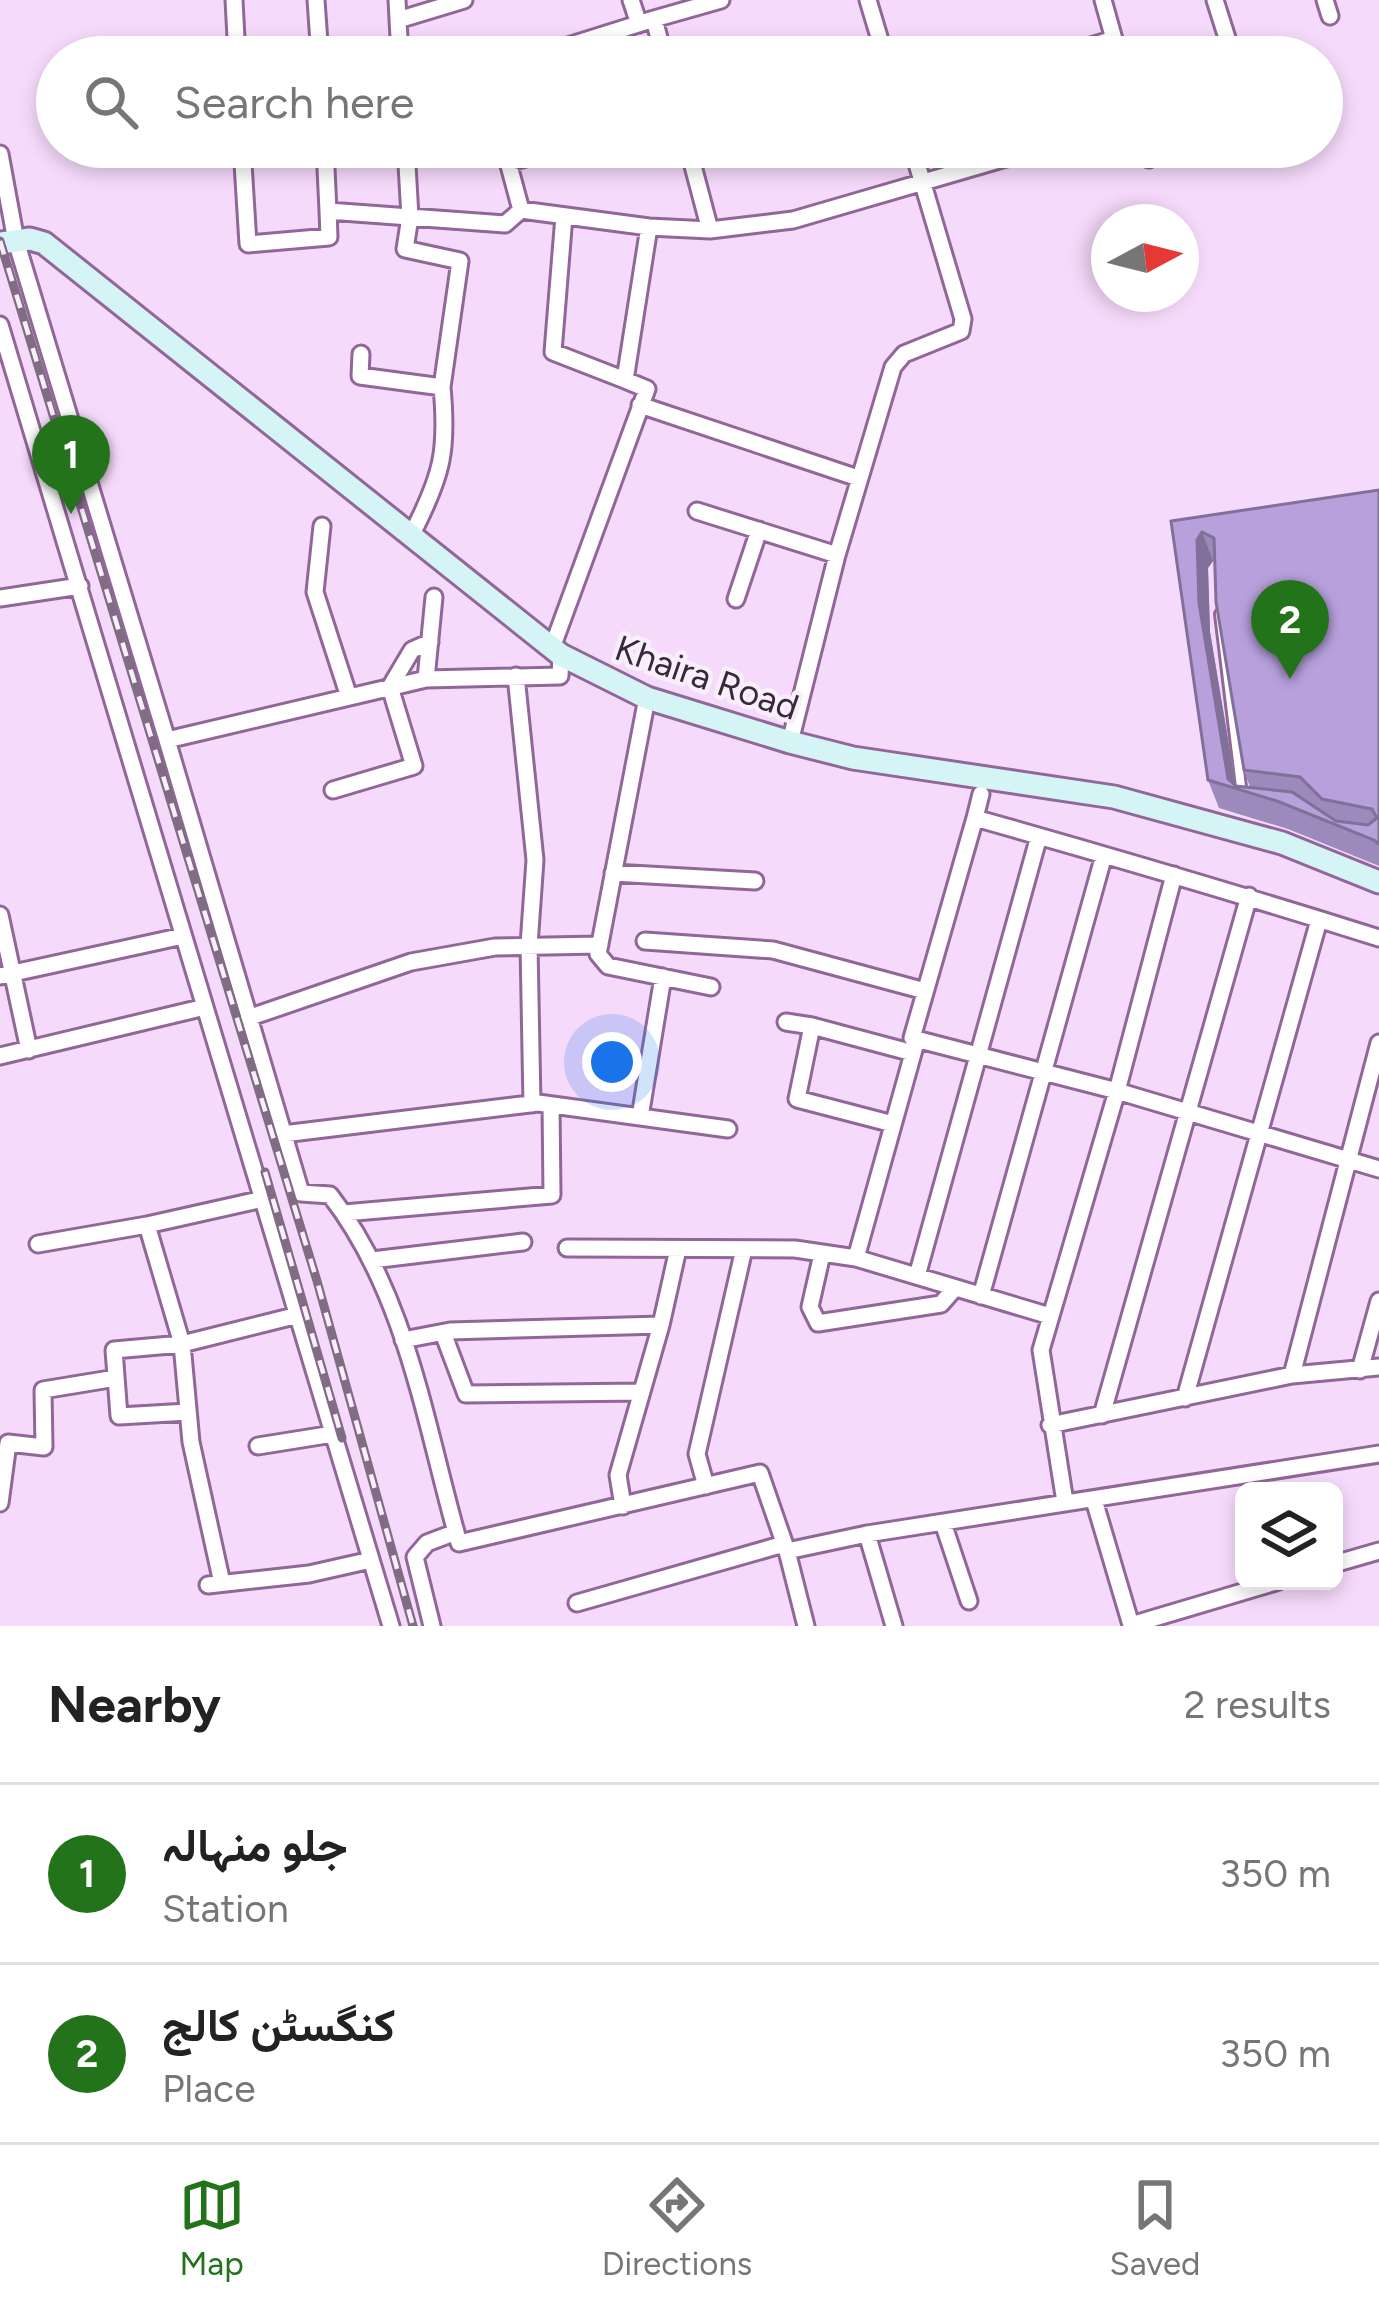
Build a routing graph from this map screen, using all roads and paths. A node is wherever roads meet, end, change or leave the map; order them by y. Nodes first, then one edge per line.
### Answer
1 (234, 0) edge
2 (316, 0) edge
3 (397, 0) edge
4 (632, 0) edge
5 (720, 0) edge
6 (868, 0) edge
7 (1103, 0) edge
8 (1215, 0) edge
9 (459, 1) edge
10 (398, 20) junction
11 (646, 21) junction
12 (236, 36) edge
13 (319, 36) edge
14 (399, 36) edge
15 (599, 36) edge
16 (654, 36) edge
17 (879, 36) edge
18 (1113, 36) edge
19 (1226, 36) edge
20 (0, 154) edge
21 (243, 168) edge
22 (326, 168) edge
23 (407, 168) edge
24 (510, 168) edge
25 (694, 168) edge
26 (918, 168) edge
27 (966, 168) edge
28 (921, 180) junction
29 (521, 210) junction
30 (328, 211) junction
31 (564, 216) junction
32 (410, 217) junction
33 (650, 226) junction
34 (710, 230) junction
35 (8, 242) edge
36 (0, 325) edge
37 (361, 354) dead end
38 (625, 380) junction
39 (442, 387) junction
40 (640, 405) junction
41 (858, 478) junction
42 (697, 511) dead end
43 (322, 526) dead end
44 (759, 530) junction
45 (413, 532) junction
46 (837, 555) junction
47 (80, 586) junction
48 (434, 597) dead end
49 (0, 598) edge
50 (736, 599) dead end
51 (1220, 608) edge
52 (430, 642) junction
53 (556, 652) junction
54 (517, 676) junction
55 (426, 679) junction
56 (390, 687) junction
57 (349, 697) junction
58 (647, 698) junction
59 (167, 740) junction
60 (790, 742) junction
61 (332, 790) dead end
62 (981, 794) dead end
63 (1247, 806) edge
64 (975, 818) junction
65 (1039, 836) junction
66 (1104, 854) junction
67 (614, 873) junction
68 (1174, 874) junction
69 (755, 881) dead end
70 (1379, 882) edge
71 (1249, 896) junction
72 (0, 915) edge
73 (1319, 920) junction
74 (183, 935) junction
75 (1379, 938) edge
76 (645, 941) dead end
77 (530, 945) junction
78 (600, 945) junction
79 (5, 975) edge
80 (663, 977) junction
81 (711, 987) dead end
82 (926, 991) junction
83 (206, 1007) junction
84 (248, 1018) junction
85 (786, 1022) dead end
86 (812, 1026) junction
87 (1379, 1043) edge
88 (915, 1046) junction
89 (29, 1050) junction
90 (977, 1054) junction
91 (0, 1056) edge
92 (1043, 1071) junction
93 (1117, 1091) junction
94 (532, 1104) junction
95 (551, 1105) junction
96 (1188, 1111) junction
97 (640, 1117) junction
98 (893, 1124) junction
99 (728, 1129) dead end
100 (283, 1134) junction
101 (1258, 1135) junction
102 (1348, 1161) junction
103 (1379, 1169) edge
104 (262, 1199) junction
105 (344, 1213) junction
106 (147, 1225) junction
107 (523, 1242) dead end
108 (38, 1244) dead end
109 (567, 1247) dead end
110 (678, 1249) junction
111 (744, 1249) junction
112 (822, 1254) junction
113 (856, 1258) junction
114 (372, 1260) junction
115 (917, 1276) junction
116 (956, 1288) junction
117 (981, 1296) junction
118 (1379, 1301) edge
119 (298, 1316) junction
120 (1050, 1316) junction
121 (661, 1324) junction
122 (443, 1333) junction
123 (403, 1340) junction
124 (182, 1344) junction
125 (1379, 1367) edge
126 (1360, 1370) junction
127 (1292, 1375) junction
128 (116, 1378) junction
129 (642, 1392) junction
130 (1185, 1398) junction
131 (188, 1412) junction
132 (1102, 1415) junction
133 (1050, 1424) junction
134 (333, 1434) junction
135 (258, 1446) dead end
136 (1379, 1454) edge
137 (706, 1486) junction
138 (1094, 1500) junction
139 (1065, 1502) junction
140 (0, 1503) edge
141 (623, 1506) junction
142 (943, 1522) junction
143 (456, 1532) junction
144 (868, 1534) junction
145 (785, 1548) junction
146 (1379, 1551) edge
147 (371, 1560) junction
148 (1343, 1561) edge
149 (1249, 1590) edge
150 (969, 1601) dead end
151 (577, 1604) dead end
152 (391, 1626) edge
153 (432, 1626) edge
154 (806, 1626) edge
155 (894, 1626) edge

1 - 12 street
2 - 13 street
3 - 10 street
4 - 11 street
5 - 11 street
6 - 17 street
7 - 18 street
8 - 19 street
9 - 10 street
10 - 14 street
11 - 15 street
11 - 16 street
20 - 35 street
21 - 30 street
22 - 30 street
23 - 32 street
24 - 29 street
25 - 34 street
26 - 28 street
27 - 28 street
28 - 34 street
28 - 41 street
29 - 31 street
29 - 32 street
30 - 32 street
31 - 33 street
31 - 38 street
32 - 39 street
33 - 34 street
33 - 38 street
35 - 45 street, Khaira Road
35 - 59 street
36 - 47 street
37 - 39 street
38 - 40 street
39 - 45 street
40 - 41 street
40 - 53 street
41 - 46 street
42 - 44 street
43 - 57 street
44 - 46 street
44 - 50 street
45 - 53 street, Khaira Road
46 - 60 street
47 - 49 street
47 - 74 street
48 - 52 street
51 - 63 lane
52 - 55 street
52 - 56 street
53 - 54 street
53 - 58 street, Khaira Road
54 - 55 street
54 - 77 street
55 - 56 street
56 - 57 street
56 - 61 street
57 - 59 street
58 - 60 street, Khaira Road
58 - 67 street
59 - 84 street
60 - 70 street, Khaira Road
62 - 64 street
64 - 65 street
64 - 82 street
65 - 66 street
65 - 90 street
66 - 68 street
66 - 92 street
67 - 69 street
67 - 78 street
68 - 71 street
68 - 93 street
71 - 73 street
71 - 96 street
72 - 79 street
73 - 75 street
73 - 101 street
74 - 79 street
74 - 83 street
76 - 82 street
77 - 78 street
77 - 84 street
77 - 94 street
78 - 80 street
79 - 89 street
80 - 81 street
80 - 97 street
82 - 88 street
83 - 89 street
83 - 104 street
84 - 100 street
85 - 86 street
86 - 88 street
86 - 98 street
87 - 102 street
88 - 90 street
88 - 98 street
89 - 91 street
90 - 92 street
90 - 115 street
92 - 93 street
92 - 117 street
93 - 96 street
93 - 120 street
94 - 95 street
94 - 100 street
95 - 97 street
95 - 105 street
96 - 101 street
96 - 132 street
97 - 99 street
98 - 113 street
100 - 105 street
101 - 102 street
101 - 130 street
102 - 103 street
102 - 127 street
104 - 106 street
104 - 119 street
105 - 114 street
106 - 108 street
106 - 124 street
107 - 114 street
109 - 110 street
110 - 111 street
110 - 121 street
111 - 112 street
111 - 137 street
112 - 113 street
112 - 116 street
113 - 115 street
114 - 123 street
115 - 116 street
116 - 117 street
117 - 120 street
118 - 126 street
119 - 124 street
119 - 134 street
120 - 133 street
121 - 122 street
121 - 129 street
122 - 123 street
122 - 129 street
123 - 143 street
124 - 128 street
124 - 131 street
125 - 126 street
126 - 127 street
127 - 130 street
128 - 131 street
128 - 140 street
129 - 141 street
130 - 132 street
131 - 147 street
132 - 133 street
133 - 139 street
134 - 135 street
134 - 147 street
136 - 138 street
137 - 141 street
137 - 145 street
138 - 139 street
138 - 149 street
139 - 142 street
141 - 143 street
142 - 144 street
142 - 150 street
143 - 153 street
144 - 145 street
144 - 155 street
145 - 151 street
145 - 154 street
146 - 148 street
147 - 152 street

